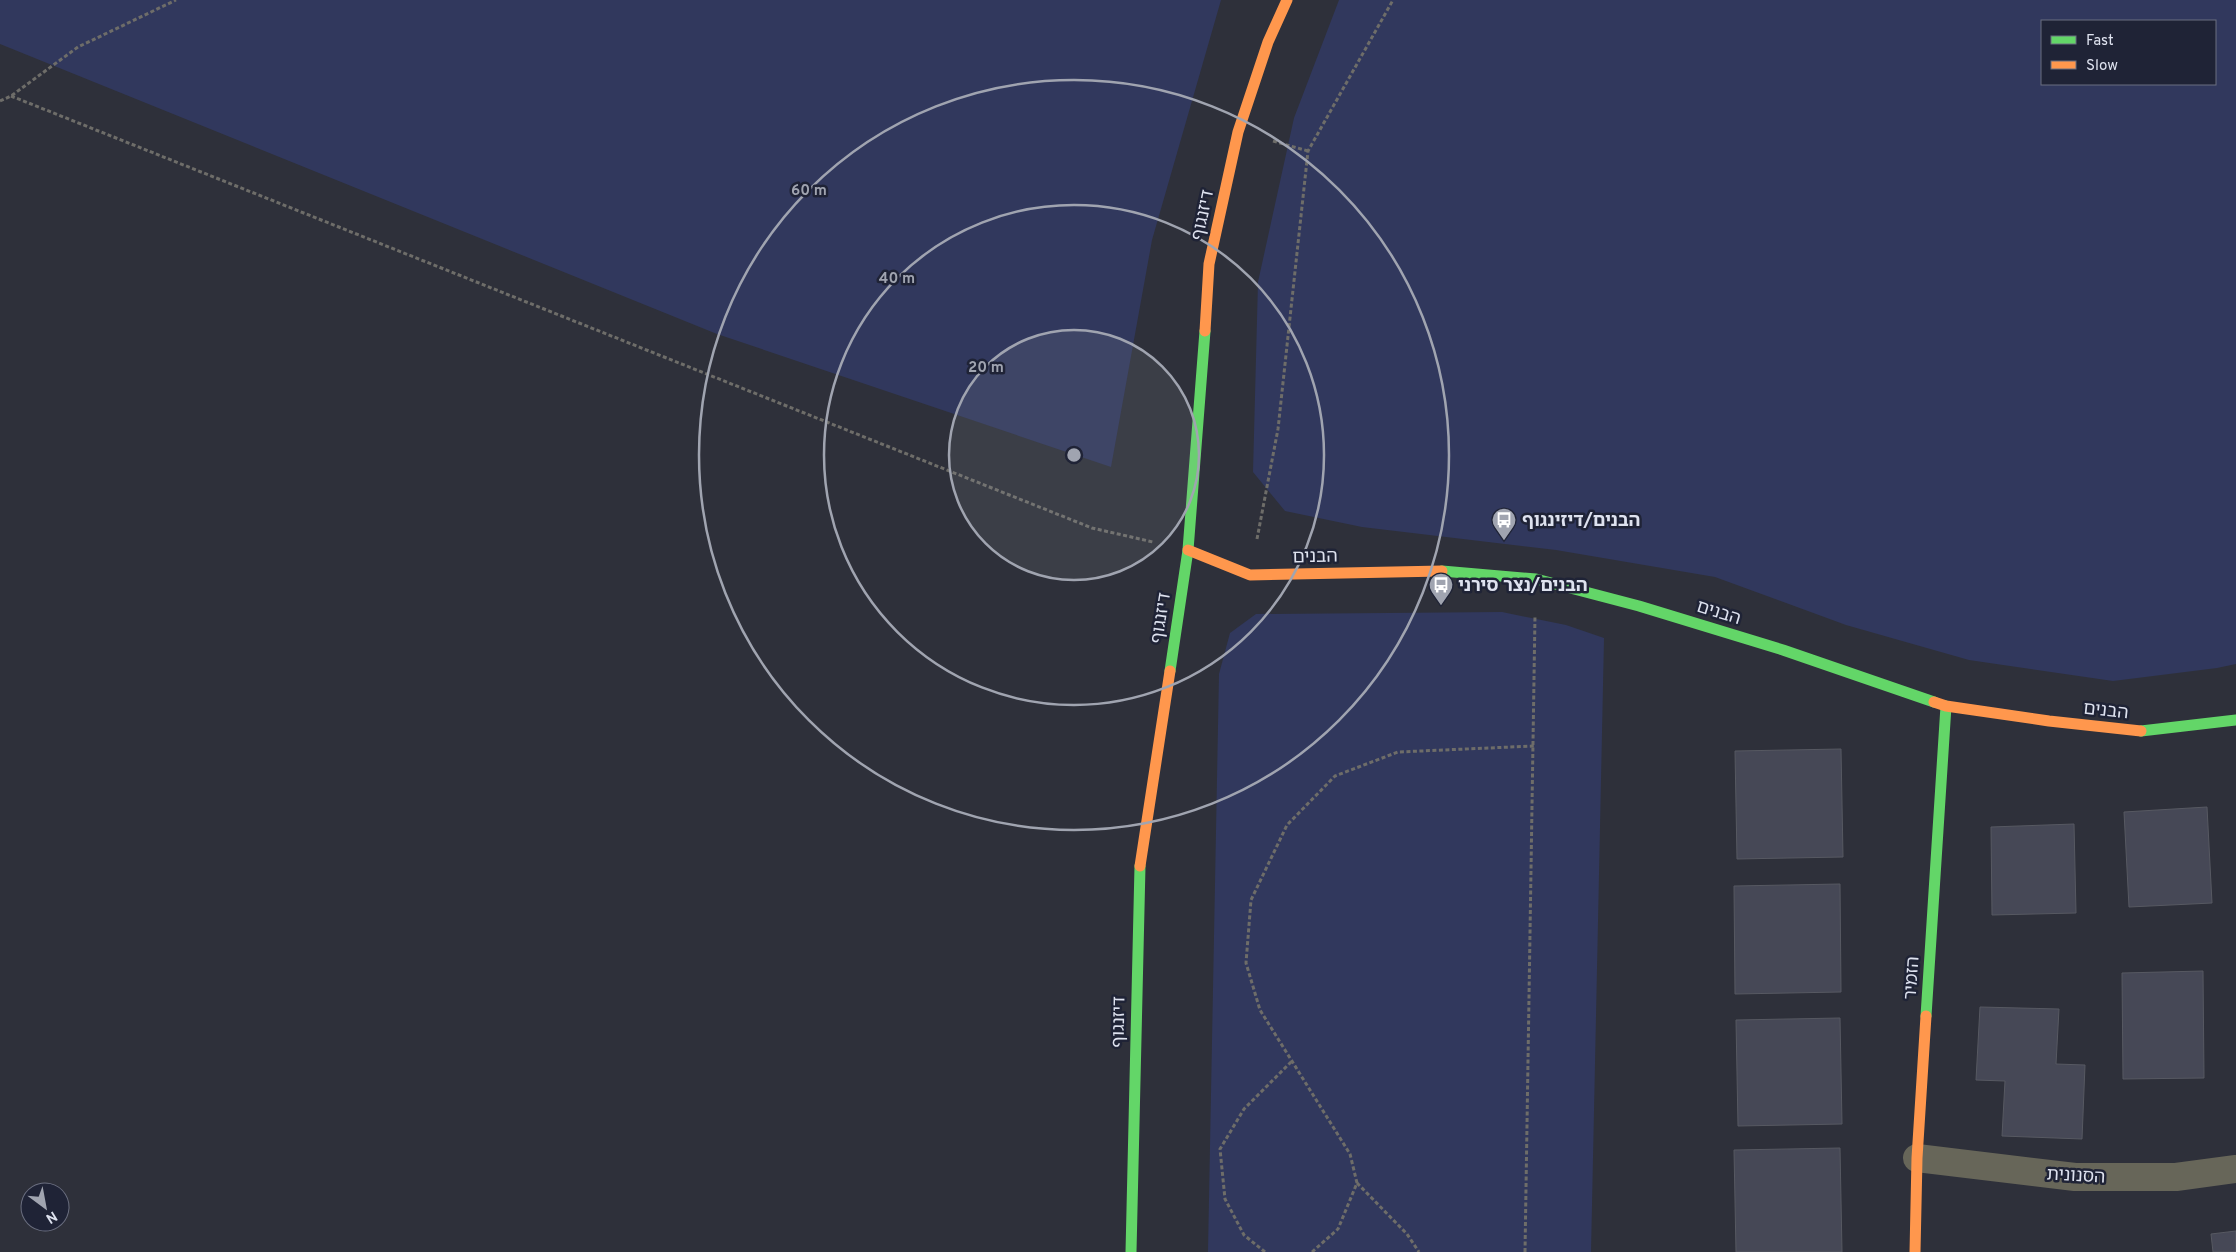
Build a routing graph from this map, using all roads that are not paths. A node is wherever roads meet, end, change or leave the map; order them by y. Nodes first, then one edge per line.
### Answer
1 (1287, 0) edge
2 (1188, 550) junction
3 (1946, 706) junction
4 (2236, 720) edge
5 (1917, 1158) junction
6 (2236, 1169) edge
7 (1131, 1252) edge
8 (1915, 1252) edge

1 - 2 street, דיזנגוף
2 - 3 street, הבנים
2 - 7 street, דיזנגוף
3 - 4 street, הבנים
3 - 5 street, הזמיר
5 - 6 street, הסנונית
5 - 8 street, הזמיר

